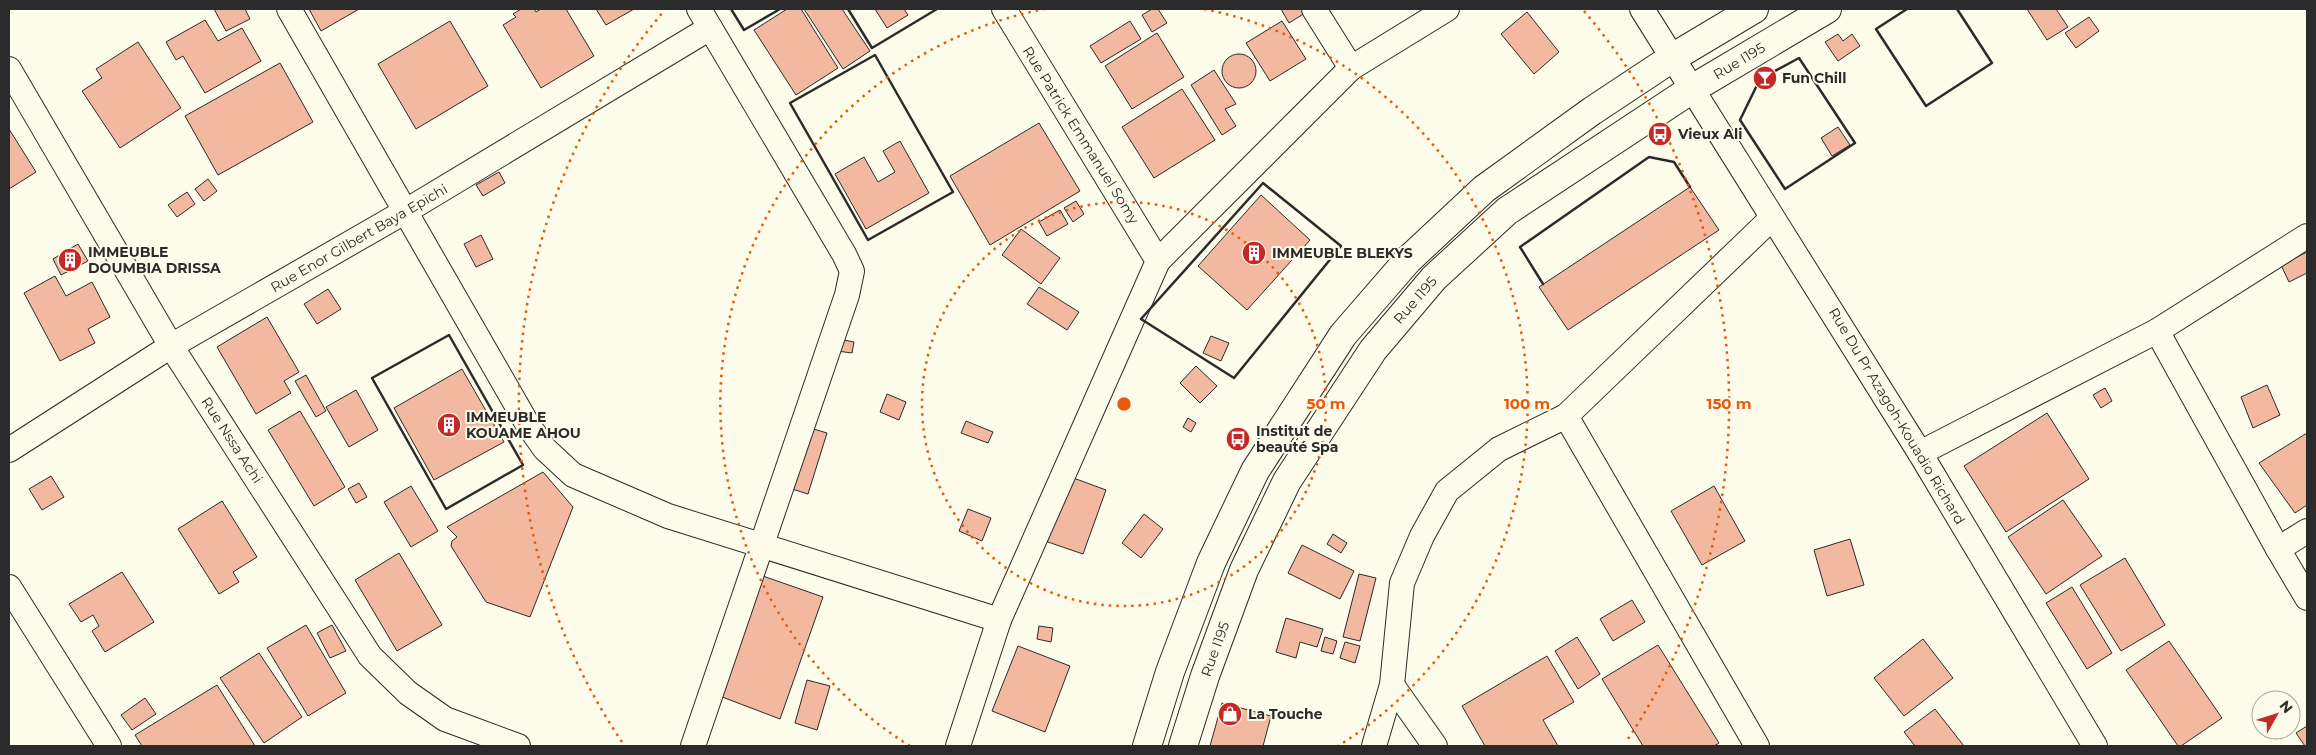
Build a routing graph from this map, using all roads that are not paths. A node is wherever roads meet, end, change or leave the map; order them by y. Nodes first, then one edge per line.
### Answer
1 (289, 9) edge
2 (1004, 9) edge
3 (1314, 9) edge
4 (1447, 9) edge
5 (1642, 9) edge
6 (1754, 9) edge
7 (1827, 9) edge
8 (705, 18) edge
9 (1672, 58) junction
10 (1352, 68) junction
11 (9, 70) edge
12 (1692, 89) junction
13 (406, 211) junction
14 (1772, 218) junction
15 (2307, 236) edge
16 (1158, 261) junction
17 (2157, 331) junction
18 (172, 346) junction
19 (1566, 416) junction
20 (9, 450) edge
21 (1920, 453) junction
22 (2307, 531) edge
23 (762, 545) junction
24 (2278, 549) junction
25 (9, 587) edge
26 (2307, 598) edge
27 (999, 620) junction
28 (1392, 685) junction
29 (109, 746) edge
30 (518, 746) edge
31 (693, 746) edge
32 (958, 746) edge
33 (1147, 746) edge
34 (1183, 746) edge
35 (1374, 746) edge
36 (1435, 746) edge
37 (1757, 746) edge
38 (2095, 746) edge

1 - 13 street
2 - 16 street, Rue Patrick Emmanuel Somy
3 - 10 street
4 - 10 street
5 - 9 street, Rue Du Pr Azagoh-Kouadio Richard
6 - 9 main road
7 - 12 main road, Rue I195
8 - 13 street, Rue Enor Gilbert Baya Epichi
8 - 23 street
9 - 12 street, Rue Du Pr Azagoh-Kouadio Richard
9 - 33 main road
10 - 16 street
11 - 18 street, Rue Nssa Achi
12 - 14 street, Rue Du Pr Azagoh-Kouadio Richard
12 - 34 main road, Rue I195
13 - 18 street, Rue Enor Gilbert Baya Epichi
13 - 23 street
14 - 19 street
14 - 21 street, Rue Du Pr Azagoh-Kouadio Richard
15 - 17 street
16 - 27 street
17 - 21 street
17 - 24 street
18 - 20 street, Rue Enor Gilbert Baya Epichi
18 - 30 street, Rue Nssa Achi
19 - 28 street
19 - 37 street
21 - 38 street, Rue Du Pr Azagoh-Kouadio Richard
22 - 24 street
23 - 27 street
23 - 31 street
24 - 26 street
25 - 29 street
27 - 32 street
28 - 35 street
28 - 36 street

